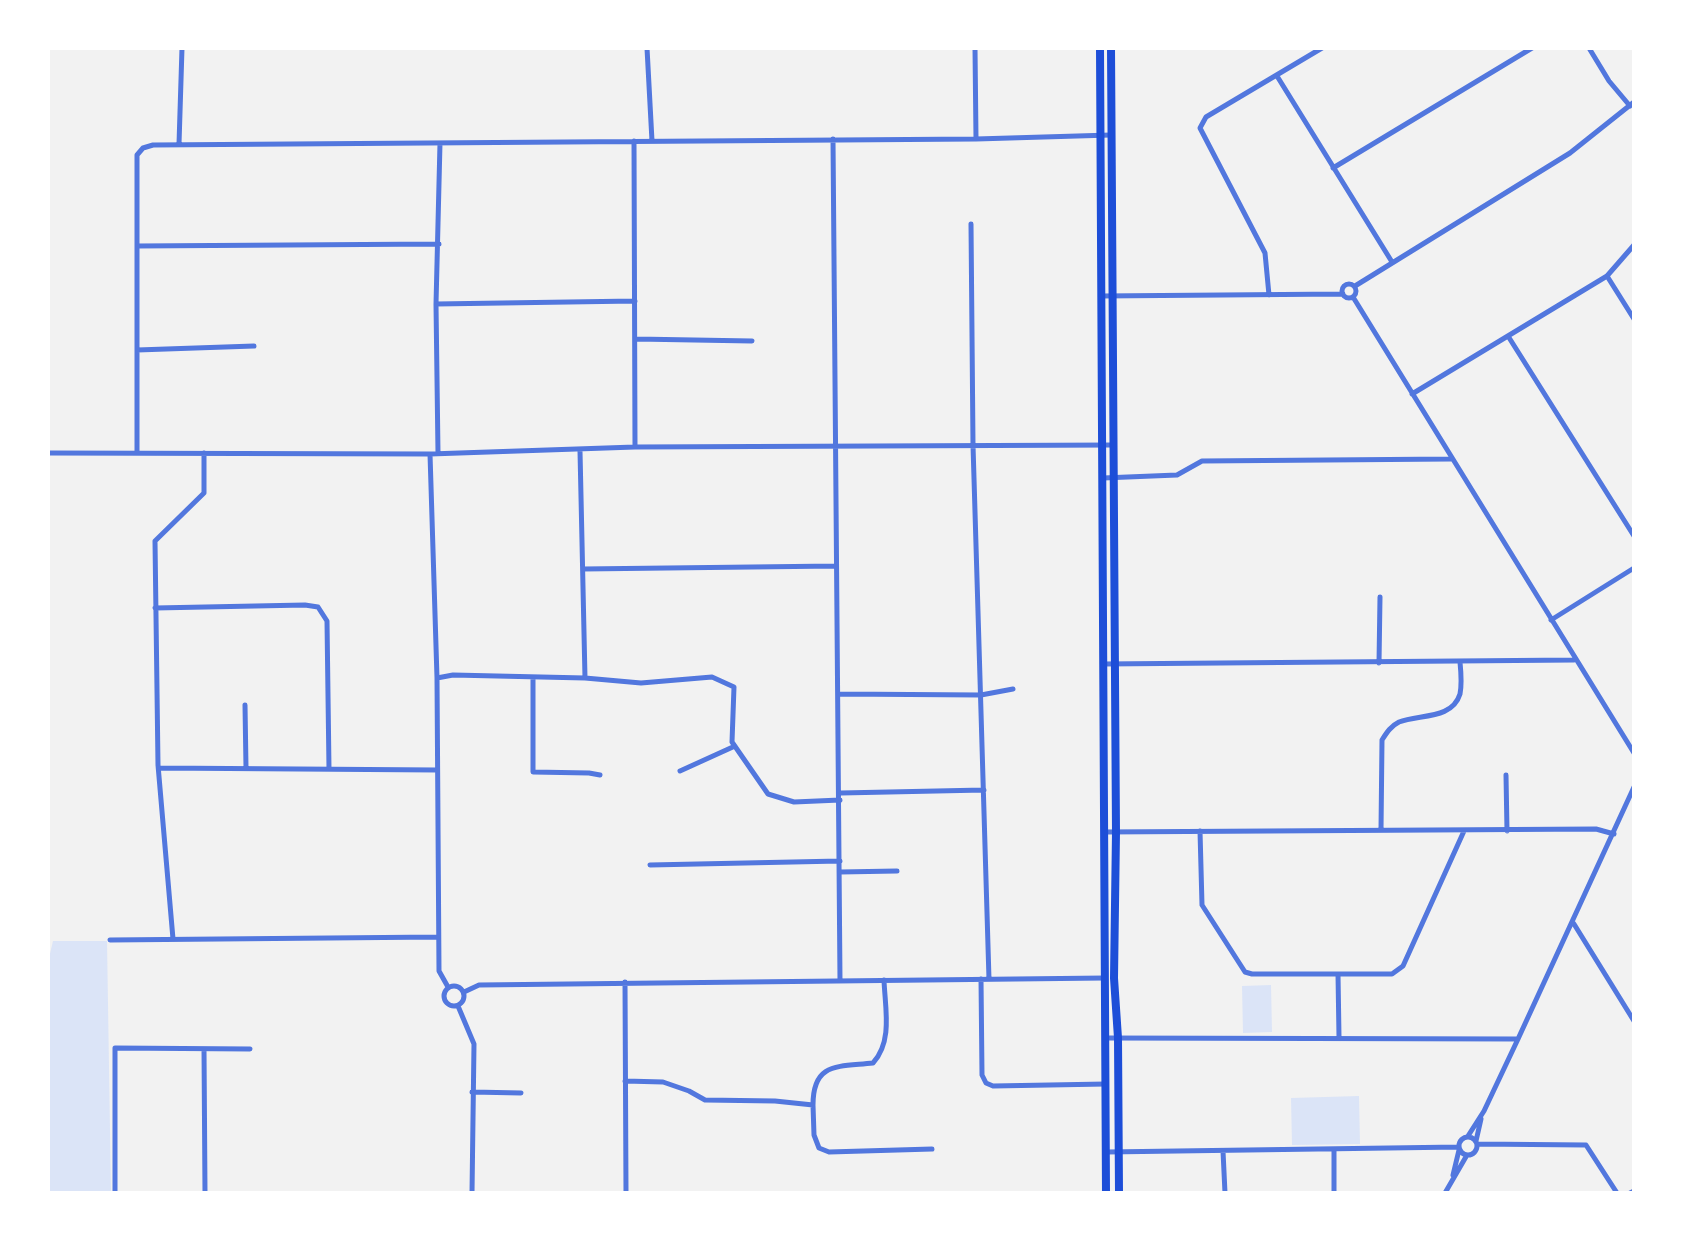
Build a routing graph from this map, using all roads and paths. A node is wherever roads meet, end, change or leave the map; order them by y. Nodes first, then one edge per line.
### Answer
1 (182, 48) edge
2 (647, 48) edge
3 (975, 48) edge
4 (1100, 48) edge
5 (1111, 48) edge
6 (1322, 48) edge
7 (1532, 48) edge
8 (1589, 48) edge
9 (1277, 76) junction
10 (1632, 104) edge
11 (1099, 135) junction
12 (1111, 135) junction
13 (833, 139) junction
14 (976, 139) junction
15 (634, 141) junction
16 (652, 141) junction
17 (440, 143) junction
18 (179, 144) junction
19 (1333, 168) junction
20 (971, 224) dead end
21 (439, 244) junction
22 (1634, 245) edge
23 (137, 246) junction
24 (1392, 262) junction
25 (1607, 276) junction
26 (1355, 286) junction
27 (1343, 294) junction
28 (1112, 295) junction
29 (1269, 295) junction
30 (1101, 296) junction
31 (1353, 297) junction
32 (636, 301) junction
33 (436, 304) junction
34 (1634, 319) edge
35 (1508, 336) junction
36 (636, 339) junction
37 (752, 341) dead end
38 (254, 346) dead end
39 (137, 350) junction
40 (1412, 394) junction
41 (973, 445) junction
42 (1102, 445) junction
43 (1114, 445) junction
44 (635, 447) junction
45 (835, 447) junction
46 (580, 451) junction
47 (48, 453) edge
48 (137, 453) junction
49 (204, 453) junction
50 (438, 453) junction
51 (430, 454) junction
52 (1452, 459) junction
53 (1103, 478) junction
54 (1114, 478) junction
55 (1634, 536) edge
56 (836, 566) junction
57 (1634, 568) edge
58 (583, 569) junction
59 (1380, 597) dead end
60 (155, 608) junction
61 (1551, 620) junction
62 (1575, 660) junction
63 (1460, 662) junction
64 (1379, 663) junction
65 (1103, 664) junction
66 (1115, 665) junction
67 (533, 677) junction
68 (437, 678) junction
69 (585, 678) junction
70 (1013, 689) dead end
71 (838, 694) junction
72 (981, 695) junction
73 (245, 705) dead end
74 (735, 746) junction
75 (1634, 753) edge
76 (159, 768) junction
77 (246, 768) junction
78 (329, 769) junction
79 (437, 770) junction
80 (680, 771) dead end
81 (600, 775) dead end
82 (1506, 775) dead end
83 (1634, 787) edge
84 (984, 790) junction
85 (840, 796) junction
86 (1381, 830) junction
87 (1200, 831) junction
88 (1464, 831) junction
89 (1507, 831) junction
90 (1104, 832) junction
91 (1116, 832) junction
92 (1614, 834) junction
93 (840, 861) junction
94 (650, 865) dead end
95 (897, 871) dead end
96 (840, 872) junction
97 (1573, 923) junction
98 (438, 937) junction
99 (173, 939) junction
100 (110, 940) dead end
101 (1338, 974) junction
102 (1109, 978) junction
103 (981, 979) junction
104 (989, 979) junction
105 (840, 980) junction
106 (884, 980) junction
107 (625, 982) junction
108 (448, 987) junction
109 (464, 992) junction
110 (458, 1006) junction
111 (1634, 1021) edge
112 (1339, 1037) junction
113 (1106, 1038) junction
114 (1118, 1038) junction
115 (1518, 1039) junction
116 (204, 1049) junction
117 (250, 1049) dead end
118 (625, 1081) junction
119 (1107, 1084) junction
120 (472, 1092) junction
121 (521, 1093) dead end
122 (813, 1105) junction
123 (1484, 1111) junction
124 (1468, 1136) junction
125 (1476, 1142) junction
126 (1459, 1148) junction
127 (932, 1149) dead end
128 (1334, 1149) junction
129 (1223, 1151) junction
130 (1107, 1152) junction
131 (1119, 1152) junction
132 (1467, 1155) junction
133 (1450, 1184) junction
134 (115, 1193) edge
135 (205, 1193) edge
136 (472, 1193) edge
137 (626, 1193) edge
138 (1106, 1193) edge
139 (1119, 1193) edge
140 (1225, 1193) edge
141 (1334, 1193) edge
142 (1445, 1193) edge
143 (1617, 1193) edge

1 - 18 street
2 - 16 street
3 - 14 street
4 - 11 main road
5 - 12 main road
6 - 9 street
7 - 19 street
8 - 10 street
9 - 19 street
9 - 29 street
10 - 24 street
11 - 12 street
11 - 14 street
11 - 30 main road
12 - 28 main road
13 - 14 street
13 - 16 street
13 - 45 street
15 - 16 street
15 - 17 street
15 - 32 street
17 - 18 street
17 - 21 street
18 - 23 street
19 - 24 street
20 - 41 street
21 - 23 street
21 - 33 street
22 - 25 street
23 - 39 street
24 - 26 street
25 - 34 street
25 - 35 street
26 - 27 street
26 - 31 street
27 - 29 street
27 - 31 street
28 - 29 street
28 - 30 street
28 - 43 main road
30 - 42 main road
31 - 40 street
32 - 33 street
32 - 36 street
33 - 50 street
35 - 40 street
35 - 55 street
36 - 37 street
36 - 44 street
38 - 39 street
39 - 48 street
40 - 52 street
41 - 42 street
41 - 45 street
41 - 72 street
42 - 43 street
42 - 53 main road
43 - 54 main road
44 - 45 street
44 - 46 street
45 - 56 street
46 - 50 street
46 - 58 street
47 - 48 street
48 - 49 street
49 - 51 street
49 - 60 street
50 - 51 street
51 - 68 street
52 - 54 street
52 - 61 street
53 - 54 street
53 - 65 main road
54 - 66 main road
56 - 58 street
56 - 71 street
57 - 61 street
58 - 69 street
59 - 64 street
60 - 76 street
60 - 78 street
61 - 62 street
62 - 63 street
62 - 75 street
63 - 64 street
63 - 86 street
64 - 66 street
65 - 66 street
65 - 90 main road
66 - 91 main road
67 - 68 street
67 - 69 street
67 - 81 street
68 - 79 street
69 - 74 street
70 - 72 street
71 - 72 street
71 - 85 street
72 - 84 street
73 - 77 street
74 - 80 street
74 - 85 street
76 - 77 street
76 - 99 street
77 - 78 street
78 - 79 street
79 - 98 street
82 - 89 street
83 - 92 street
84 - 85 street
84 - 104 street
85 - 93 street
86 - 87 street
86 - 88 street
87 - 91 street
87 - 101 street
88 - 89 street
88 - 101 street
89 - 92 street
90 - 91 street
90 - 102 main road
91 - 102 main road
92 - 97 street
93 - 94 street
93 - 96 street
95 - 96 street
96 - 105 street
97 - 111 street
97 - 115 street
98 - 99 street
98 - 108 street
99 - 100 street
101 - 112 street
102 - 104 street
102 - 113 main road
102 - 114 main road
103 - 104 street
103 - 106 street
103 - 119 street
105 - 106 street
105 - 107 street
106 - 122 street
107 - 109 street
107 - 118 street
108 - 109 street
108 - 110 street
109 - 110 street
110 - 120 street
112 - 114 street
112 - 115 street
113 - 114 street
113 - 119 main road
114 - 131 main road
115 - 123 street
116 - 117 street
116 - 134 street
116 - 135 street
118 - 122 street
118 - 137 street
119 - 130 main road
120 - 121 street
120 - 136 street
122 - 127 street
123 - 124 street
123 - 125 street
124 - 125 street
124 - 126 street
125 - 132 street
125 - 143 street
126 - 128 street
126 - 132 street
126 - 133 street
128 - 129 street
128 - 141 street
129 - 131 street
129 - 140 street
130 - 131 street
130 - 138 main road
131 - 139 main road
132 - 133 street
133 - 142 street

